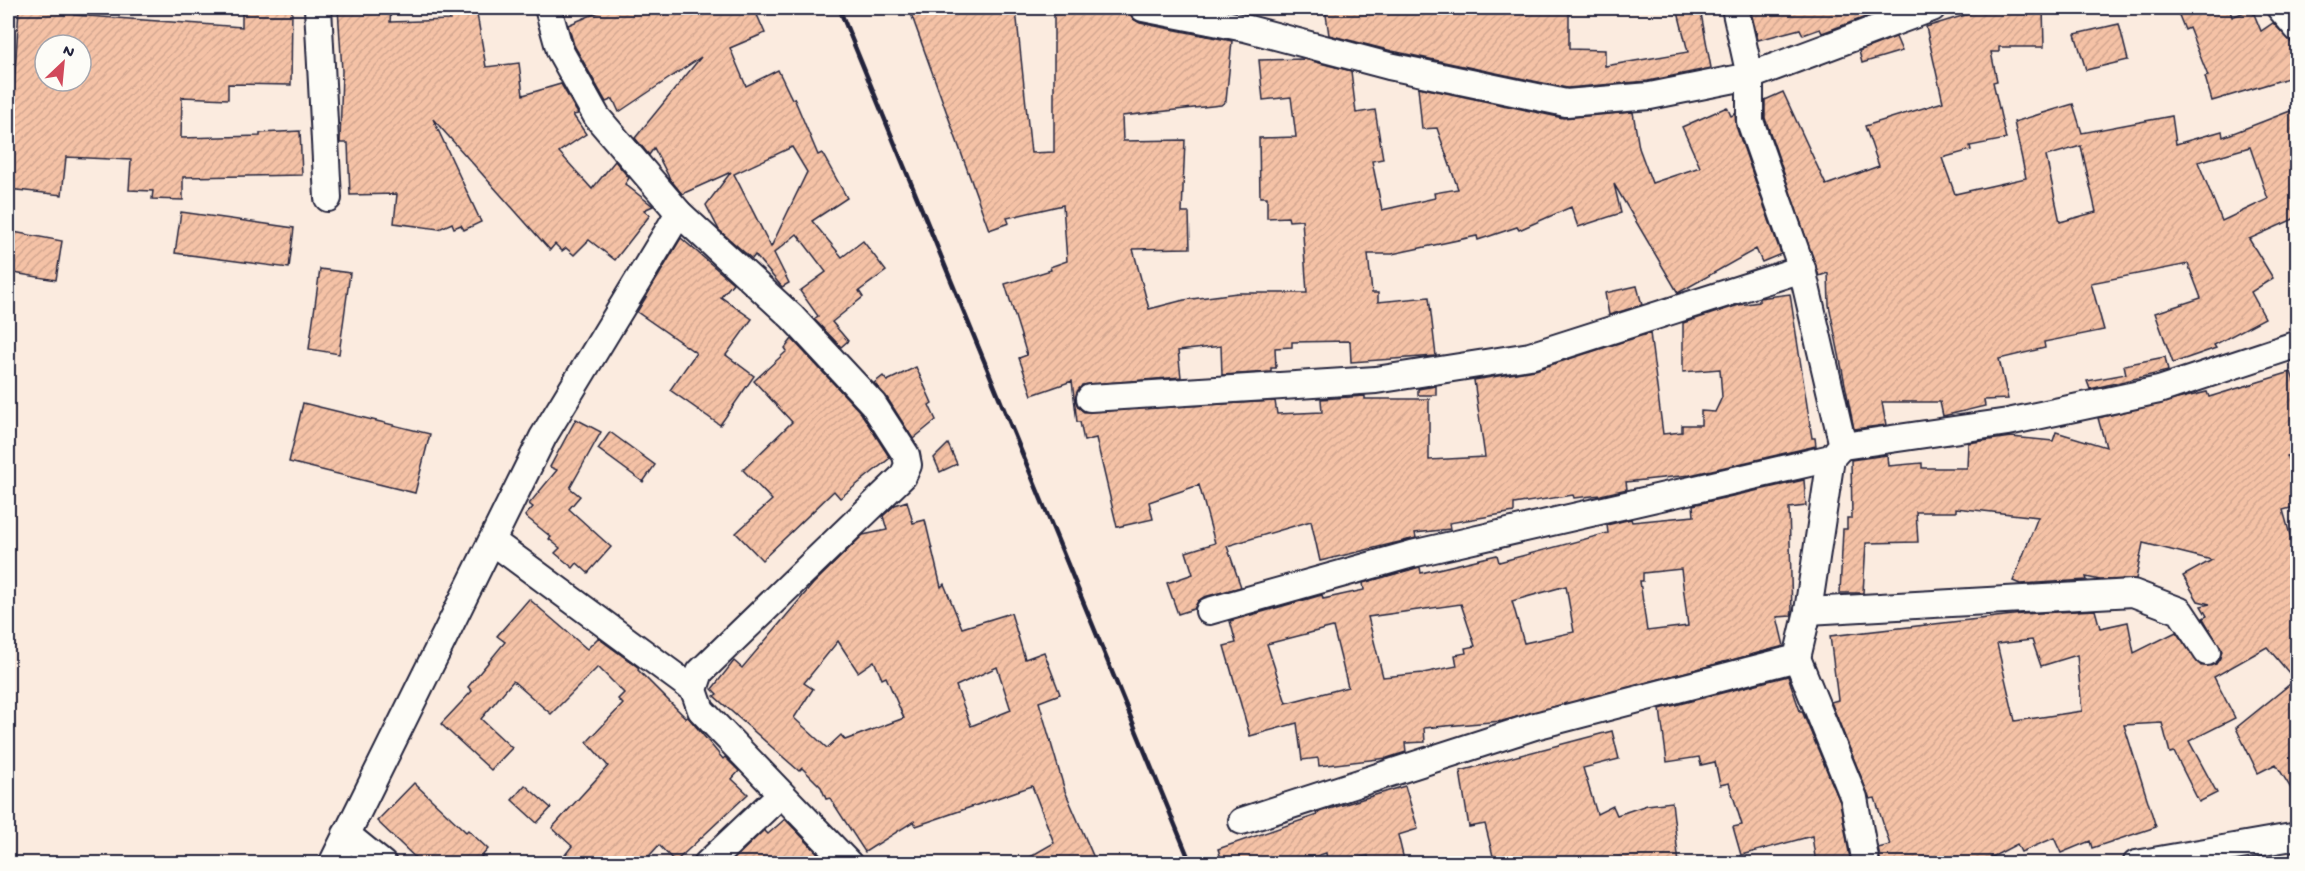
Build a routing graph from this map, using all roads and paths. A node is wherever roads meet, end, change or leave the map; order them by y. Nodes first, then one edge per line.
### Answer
1 (318, 8) edge
2 (548, 8) edge
3 (1143, 8) edge
4 (1735, 8) edge
5 (1932, 8) edge
6 (2280, 8) edge
7 (2298, 29) edge
8 (1750, 76) junction
9 (328, 198) dead end
10 (679, 213) junction
11 (1802, 269) junction
12 (2298, 344) edge
13 (1090, 398) dead end
14 (1837, 452) junction
15 (492, 541) junction
16 (1209, 611) dead end
17 (1808, 611) junction
18 (2207, 652) dead end
19 (1797, 658) junction
20 (694, 690) junction
21 (781, 794) junction
22 (1242, 821) dead end
23 (346, 834) junction
24 (2298, 836) edge
25 (332, 864) edge
26 (383, 864) edge
27 (707, 864) edge
28 (849, 864) edge
29 (1866, 864) edge
30 (2136, 864) edge

1 - 9 street
2 - 10 street
3 - 8 street
4 - 8 street
5 - 8 street
6 - 7 street
8 - 11 street
10 - 15 street
10 - 20 street
11 - 13 street
11 - 14 street
12 - 14 street
14 - 16 street
14 - 17 street
15 - 20 street
15 - 23 street
17 - 18 street
17 - 19 street
19 - 22 street
19 - 29 street
20 - 21 street
21 - 27 street
21 - 28 street
23 - 25 street
23 - 26 street
24 - 30 street

